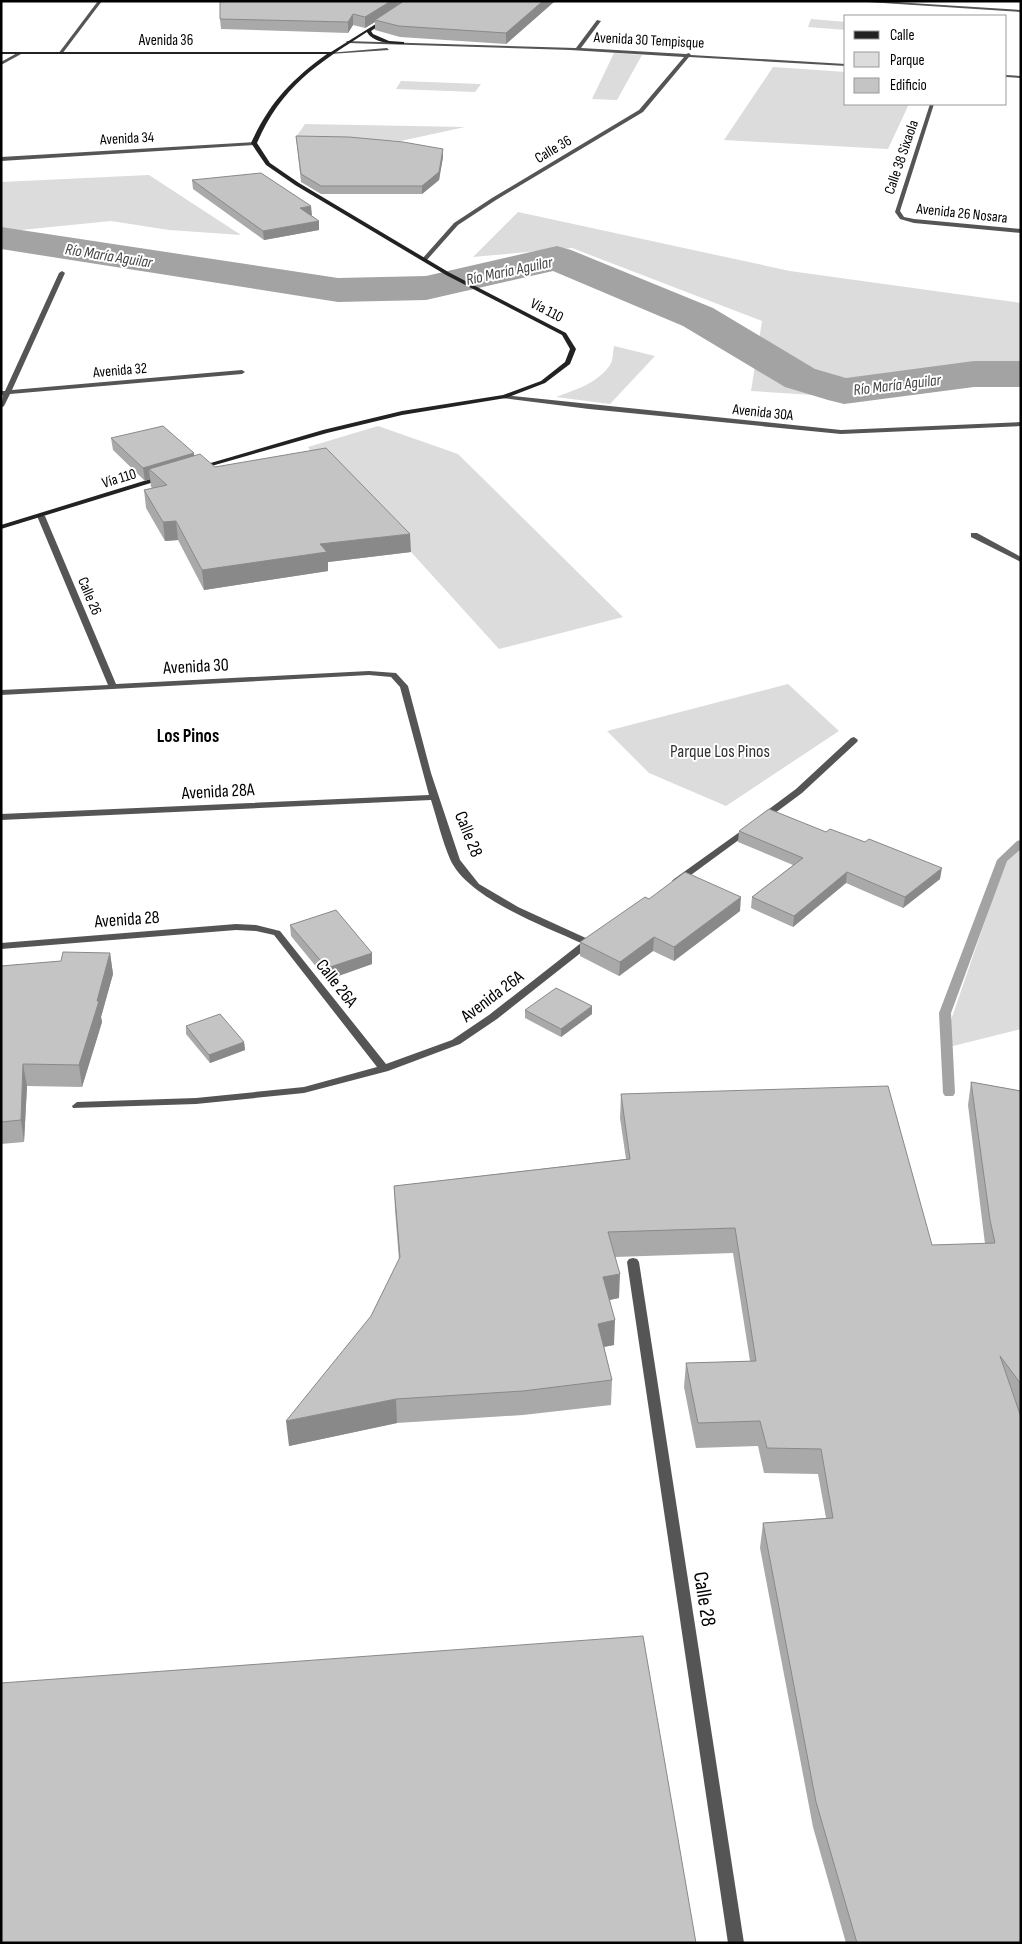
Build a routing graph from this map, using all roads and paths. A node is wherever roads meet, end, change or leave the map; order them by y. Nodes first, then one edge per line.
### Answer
1 (100, 1) edge
2 (854, 1) edge
3 (965, 1) edge
4 (963, 8) junction
5 (1021, 11) edge
6 (394, 14) edge
7 (961, 15) edge
8 (599, 21) dead end
9 (373, 28) junction
10 (348, 42) junction
11 (402, 44) junction
12 (450, 46) junction
13 (578, 49) junction
14 (1, 53) edge
15 (21, 53) junction
16 (60, 53) junction
17 (330, 53) junction
18 (689, 54) junction
19 (1, 64) edge
20 (844, 65) edge
21 (1007, 76) edge
22 (1021, 77) edge
23 (932, 105) edge
24 (254, 143) junction
25 (1, 158) edge
26 (902, 218) joint
27 (1021, 231) edge
28 (424, 260) junction
29 (62, 273) dead end
30 (242, 372) dead end
31 (5, 392) edge
32 (504, 396) junction
33 (1, 406) edge
34 (1021, 424) edge
35 (192, 470) edge
36 (173, 476) edge
37 (41, 516) junction
38 (1, 527) edge
39 (974, 534) dead end
40 (1021, 560) edge
41 (393, 675) joint
42 (113, 686) junction
43 (1, 693) edge
44 (854, 740) dead end
45 (435, 797) junction
46 (1, 816) edge
47 (670, 886) edge
48 (256, 928) joint
49 (592, 940) joint
50 (1, 946) edge
51 (384, 1069) junction
52 (77, 1106) dead end
53 (634, 1262) dead end
54 (736, 1943) edge

1 - 16 street
2 - 4 street
3 - 4 street
4 - 5 street
4 - 7 street
6 - 9 main road
8 - 13 street
9 - 10 main road
9 - 11 main road
10 - 11 street, Avenida 30 Tempisque
10 - 17 main road
11 - 12 street, Avenida 30 Tempisque
12 - 13 street, Avenida 30 Tempisque
12 - 17 street, Avenida 30 Tempisque
13 - 18 street, Avenida 30 Tempisque
14 - 15 main road, Avenida 36
15 - 16 main road, Avenida 36
15 - 19 street
16 - 17 main road, Avenida 36
17 - 24 main road
18 - 20 street, Avenida 30 Tempisque
18 - 28 street, Calle 36
21 - 22 street
23 - 26 street, Calle 38 Sixaola
24 - 25 street, Avenida 34
24 - 28 main road, Vía 110
26 - 27 street, Avenida 26 Nosara
28 - 32 main road, Vía 110
29 - 31 street
30 - 31 street, Avenida 32
31 - 33 street
32 - 34 street, Avenida 30A
32 - 35 main road, Vía 110
36 - 37 main road, Vía 110
37 - 38 main road, Vía 110
37 - 42 street, Calle 26
39 - 40 street
41 - 42 street, Avenida 30
41 - 45 street, Calle 28
42 - 43 street, Avenida 30
44 - 47 street
45 - 46 street, Avenida 28A
45 - 49 street, Calle 28
48 - 50 street, Avenida 28
48 - 51 street, Calle 26A
49 - 51 street, Avenida 26A
51 - 52 street, Avenida 26A
53 - 54 street, Calle 28

